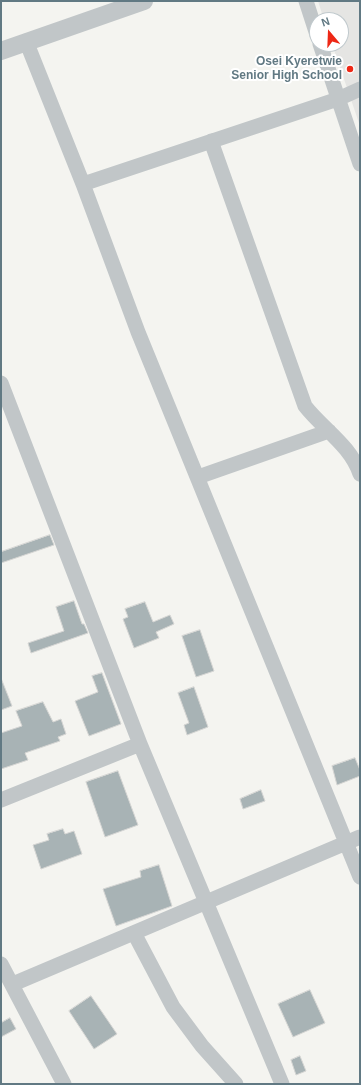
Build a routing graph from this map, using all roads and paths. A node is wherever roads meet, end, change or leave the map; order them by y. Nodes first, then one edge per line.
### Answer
1 (144, 1) edge
2 (306, 1) edge
3 (310, 12) edge
4 (26, 41) junction
5 (1, 51) edge
6 (323, 52) edge
7 (360, 90) edge
8 (338, 99) junction
9 (211, 141) junction
10 (360, 164) edge
11 (83, 184) junction
12 (1, 383) edge
13 (329, 431) junction
14 (360, 474) edge
15 (198, 477) junction
16 (140, 744) junction
17 (1, 800) edge
18 (353, 839) edge
19 (360, 877) edge
20 (206, 902) junction
21 (134, 933) junction
22 (1, 964) edge
23 (13, 984) junction
24 (64, 1084) edge
25 (236, 1084) edge
26 (282, 1084) edge

1 - 4 street
2 - 3 street
4 - 5 street
4 - 11 street
6 - 8 street
7 - 8 street
8 - 9 street
8 - 10 street
9 - 11 street
9 - 13 street
11 - 15 street
12 - 16 street
13 - 14 street
13 - 15 street
15 - 18 street
16 - 17 street
16 - 20 street
18 - 19 street
18 - 20 street
20 - 21 street
20 - 26 street
21 - 23 street
21 - 25 street
22 - 23 street
23 - 24 street

